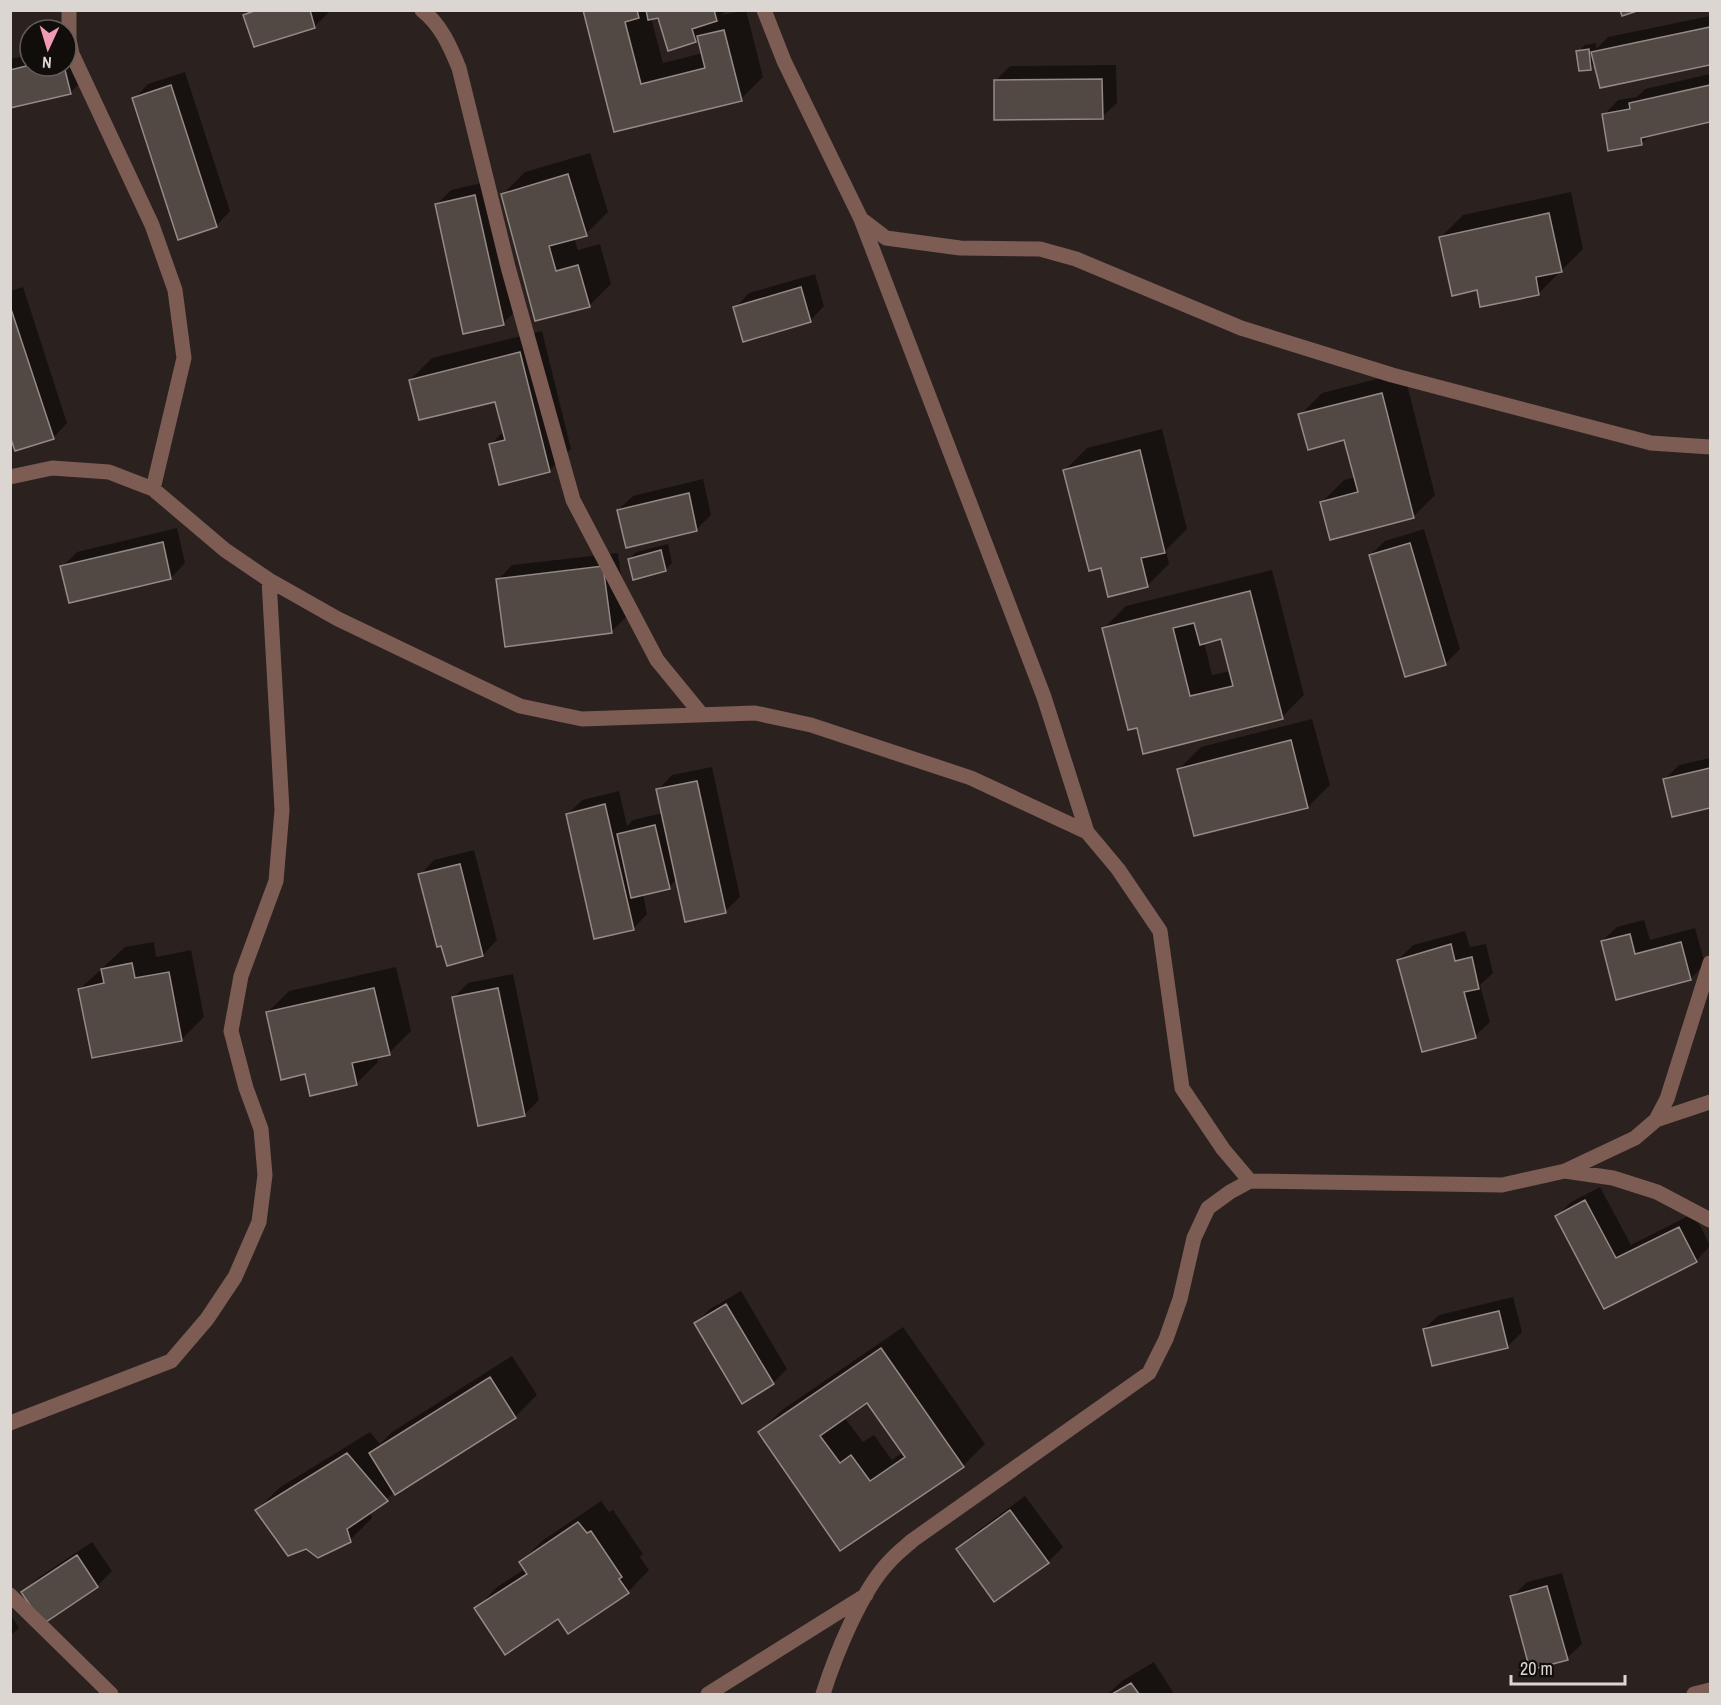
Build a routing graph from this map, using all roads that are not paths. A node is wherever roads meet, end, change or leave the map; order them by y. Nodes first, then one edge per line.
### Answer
1 (69, 10) edge
2 (422, 10) edge
3 (764, 10) edge
4 (861, 219) junction
5 (1710, 447) edge
6 (10, 477) edge
7 (153, 489) junction
8 (269, 580) junction
9 (702, 715) junction
10 (1087, 832) junction
11 (1710, 963) edge
12 (1710, 1102) edge
13 (1656, 1120) junction
14 (1564, 1171) junction
15 (1250, 1181) junction
16 (1710, 1220) edge
17 (10, 1423) edge
18 (10, 1595) edge
19 (866, 1595) junction
20 (1710, 1690) edge
21 (111, 1695) edge
22 (708, 1695) edge
23 (823, 1695) edge
24 (1694, 1695) edge

1 - 7 street
2 - 9 street
3 - 4 street
4 - 5 street
4 - 10 street
6 - 7 street
7 - 8 street
8 - 9 street
8 - 17 street
9 - 10 street
10 - 15 street
11 - 13 street
12 - 13 street
13 - 14 street
14 - 15 street
14 - 16 street
15 - 19 street
18 - 21 street
19 - 22 street
19 - 23 street
20 - 24 street

